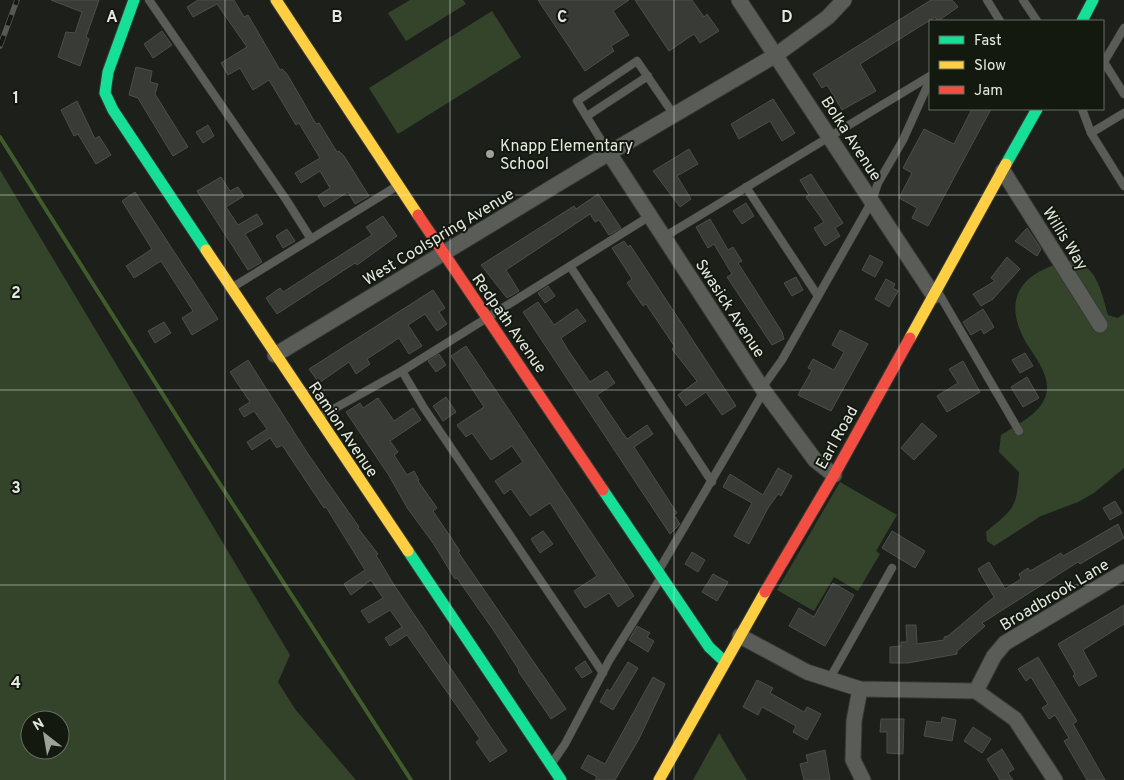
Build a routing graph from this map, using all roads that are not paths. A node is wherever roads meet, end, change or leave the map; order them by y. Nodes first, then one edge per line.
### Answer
1 (134, 0) edge
2 (149, 0) edge
3 (276, 0) edge
4 (739, 0) edge
5 (844, 0) edge
6 (987, 0) edge
7 (1023, 0) edge
8 (1093, 0) edge
9 (999, 20) edge
10 (1036, 20) edge
11 (1083, 20) edge
12 (1124, 28) edge
13 (776, 55) junction
14 (1104, 60) edge
15 (1104, 64) edge
16 (648, 76) junction
17 (929, 79) edge
18 (929, 80) edge
19 (1124, 94) edge
20 (1036, 110) edge
21 (1082, 110) edge
22 (1124, 112) edge
23 (674, 115) junction
24 (587, 116) junction
25 (1091, 133) junction
26 (830, 136) junction
27 (609, 153) junction
28 (1003, 171) junction
29 (398, 186) junction
30 (746, 186) junction
31 (1124, 186) edge
32 (872, 200) junction
33 (650, 216) junction
34 (664, 237) junction
35 (311, 239) junction
36 (442, 254) junction
37 (570, 266) junction
38 (231, 288) junction
39 (936, 293) junction
40 (818, 296) junction
41 (488, 318) junction
42 (1100, 325) dead end
43 (275, 355) junction
44 (402, 371) junction
45 (763, 389) junction
46 (318, 418) junction
47 (1018, 431) dead end
48 (834, 475) junction
49 (712, 482) junction
50 (892, 568) dead end
51 (1124, 572) edge
52 (660, 575) junction
53 (740, 636) junction
54 (724, 661) junction
55 (603, 673) junction
56 (830, 678) junction
57 (860, 689) junction
58 (976, 691) junction
59 (551, 764) junction
60 (561, 780) edge
61 (659, 780) edge
62 (863, 780) edge
63 (1055, 780) edge

1 - 38 street, Ramion Avenue
2 - 35 lane
3 - 29 street, Redpath Avenue
4 - 13 street, Bolka Avenue
5 - 13 street, West Coolspring Avenue
6 - 9 lane
7 - 10 lane
8 - 11 street
12 - 14 lane
13 - 23 street, West Coolspring Avenue
13 - 26 street, Bolka Avenue
15 - 19 lane
16 - 23 lane
16 - 24 lane
16 - 24 lane
17 - 26 lane
18 - 32 lane
20 - 28 street, Earl Road
21 - 25 lane
22 - 25 lane
23 - 27 street, West Coolspring Avenue
24 - 27 lane
25 - 31 lane
26 - 30 lane
26 - 32 street, Bolka Avenue
27 - 33 street, Swasick Avenue
27 - 36 street, West Coolspring Avenue
28 - 39 street, Earl Road
28 - 42 street, Willis Way
29 - 35 lane
29 - 36 street, Redpath Avenue
30 - 34 lane
30 - 40 lane
32 - 39 street, Bolka Avenue
32 - 40 lane
33 - 34 street, Swasick Avenue
33 - 37 lane
34 - 45 street, Swasick Avenue
35 - 38 lane
36 - 41 street, Redpath Avenue
36 - 43 street, West Coolspring Avenue
37 - 41 lane
37 - 49 lane
38 - 43 street, Ramion Avenue
39 - 47 lane
39 - 48 street, Earl Road
40 - 45 lane
41 - 44 lane
41 - 52 street, Redpath Avenue
43 - 46 street, Ramion Avenue
44 - 46 lane
44 - 55 lane
45 - 48 street, Swasick Avenue
45 - 49 lane
46 - 59 street, Ramion Avenue
48 - 53 street, Earl Road
49 - 52 lane
50 - 56 lane
51 - 58 street, Broadbrook Lane
52 - 54 street, Redpath Avenue
52 - 55 lane
53 - 54 street, Earl Road
53 - 56 street
54 - 61 street, Earl Road
55 - 59 lane
56 - 57 street
57 - 58 street
57 - 62 street
58 - 63 street
59 - 60 street, Ramion Avenue

